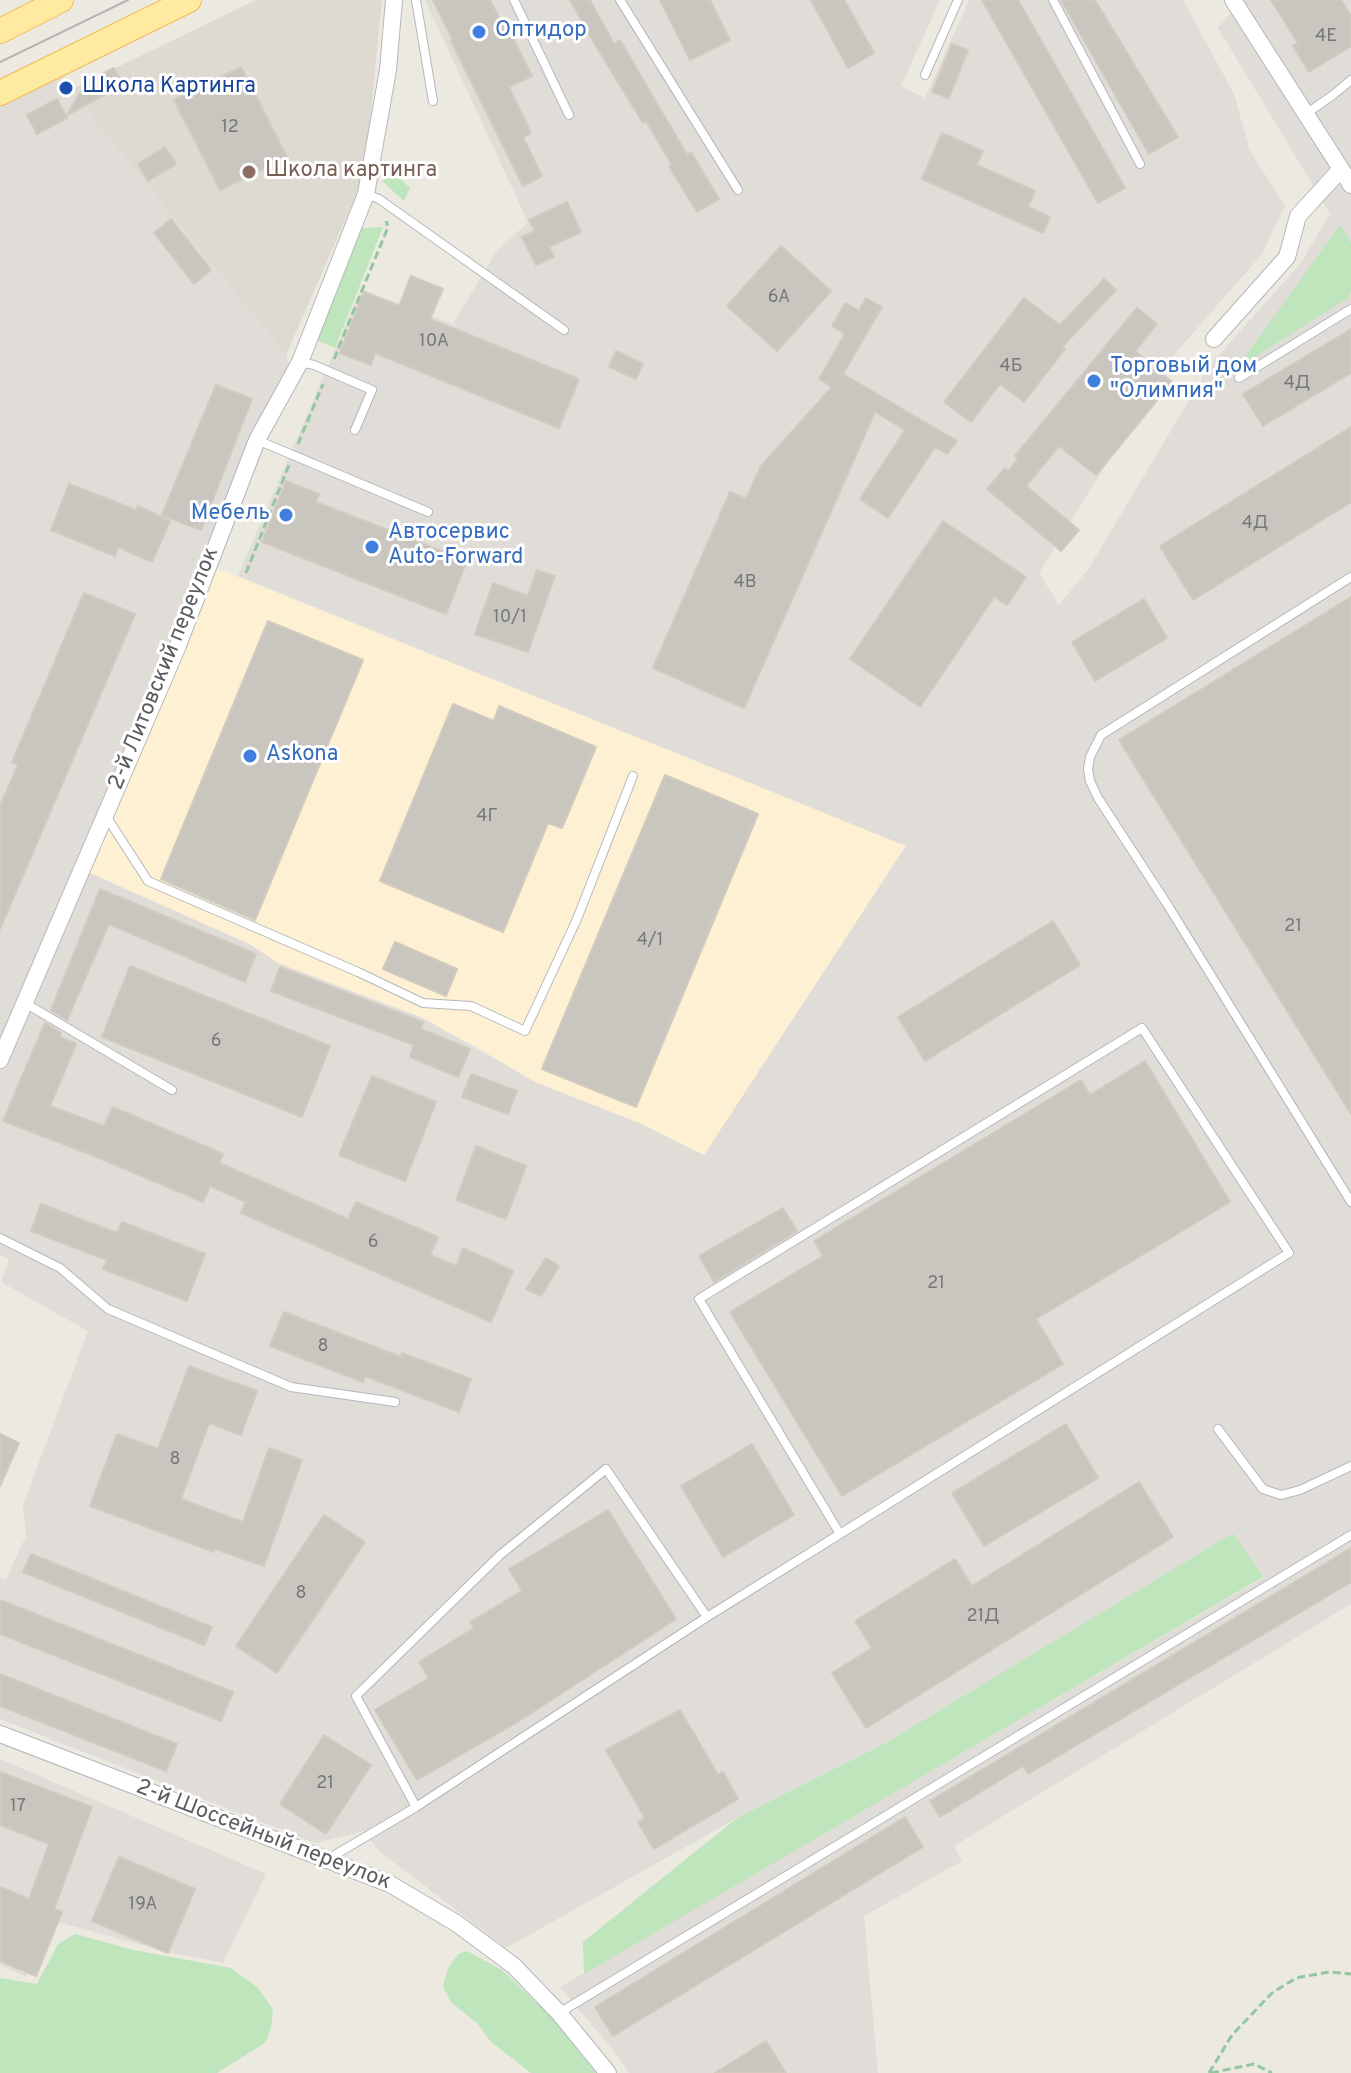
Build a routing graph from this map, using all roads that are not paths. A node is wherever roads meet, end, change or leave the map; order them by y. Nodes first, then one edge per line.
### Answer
1 (61, 0) edge
2 (189, 0) edge
3 (394, 0) edge
4 (416, 0) edge
5 (514, 0) edge
6 (620, 0) edge
7 (958, 0) edge
8 (1053, 0) edge
9 (1234, 1) edge
10 (0, 31) edge
11 (925, 75) dead end
12 (1351, 80) edge
13 (0, 93) edge
14 (433, 101) dead end
15 (1306, 114) junction
16 (569, 115) dead end
17 (1140, 164) dead end
18 (1341, 169) junction
19 (1351, 185) edge
20 (738, 190) dead end
21 (366, 194) junction
22 (1351, 309) edge
23 (564, 330) dead end
24 (1214, 339) dead end
25 (300, 362) junction
26 (1239, 378) dead end
27 (355, 430) dead end
28 (257, 440) junction
29 (428, 512) dead end
30 (1351, 577) edge
31 (633, 776) dead end
32 (105, 815) junction
33 (25, 1003) junction
34 (1, 1056) edge
35 (172, 1090) dead end
36 (1351, 1202) edge
37 (0, 1238) edge
38 (395, 1402) dead end
39 (1218, 1429) dead end
40 (1351, 1466) edge
41 (840, 1534) junction
42 (1351, 1535) edge
43 (707, 1617) junction
44 (0, 1734) edge
45 (416, 1807) junction
46 (328, 1860) junction
47 (559, 2013) junction
48 (608, 2073) edge

1 - 10 main road
2 - 13 main road
3 - 21 street, 2-й Литовский переулок
4 - 14 lane
5 - 16 lane
6 - 20 lane
7 - 11 lane
8 - 17 lane
9 - 15 street
12 - 15 lane
15 - 18 street
18 - 19 street
18 - 24 street
21 - 23 lane
21 - 25 street, 2-й Литовский переулок
22 - 26 lane
25 - 27 lane
25 - 28 street, 2-й Литовский переулок
28 - 29 lane
28 - 32 street, 2-й Литовский переулок
30 - 36 lane
31 - 32 lane
32 - 33 street, 2-й Литовский переулок
33 - 34 street, 2-й Литовский переулок
33 - 35 lane
37 - 38 lane
39 - 40 lane
41 - 41 lane
41 - 43 lane
42 - 47 lane
43 - 45 lane
43 - 45 lane
44 - 46 street, 2-й Шоссейный переулок
45 - 46 lane
46 - 47 street, 2-й Шоссейный переулок
47 - 48 street, 2-й Шоссейный переулок

